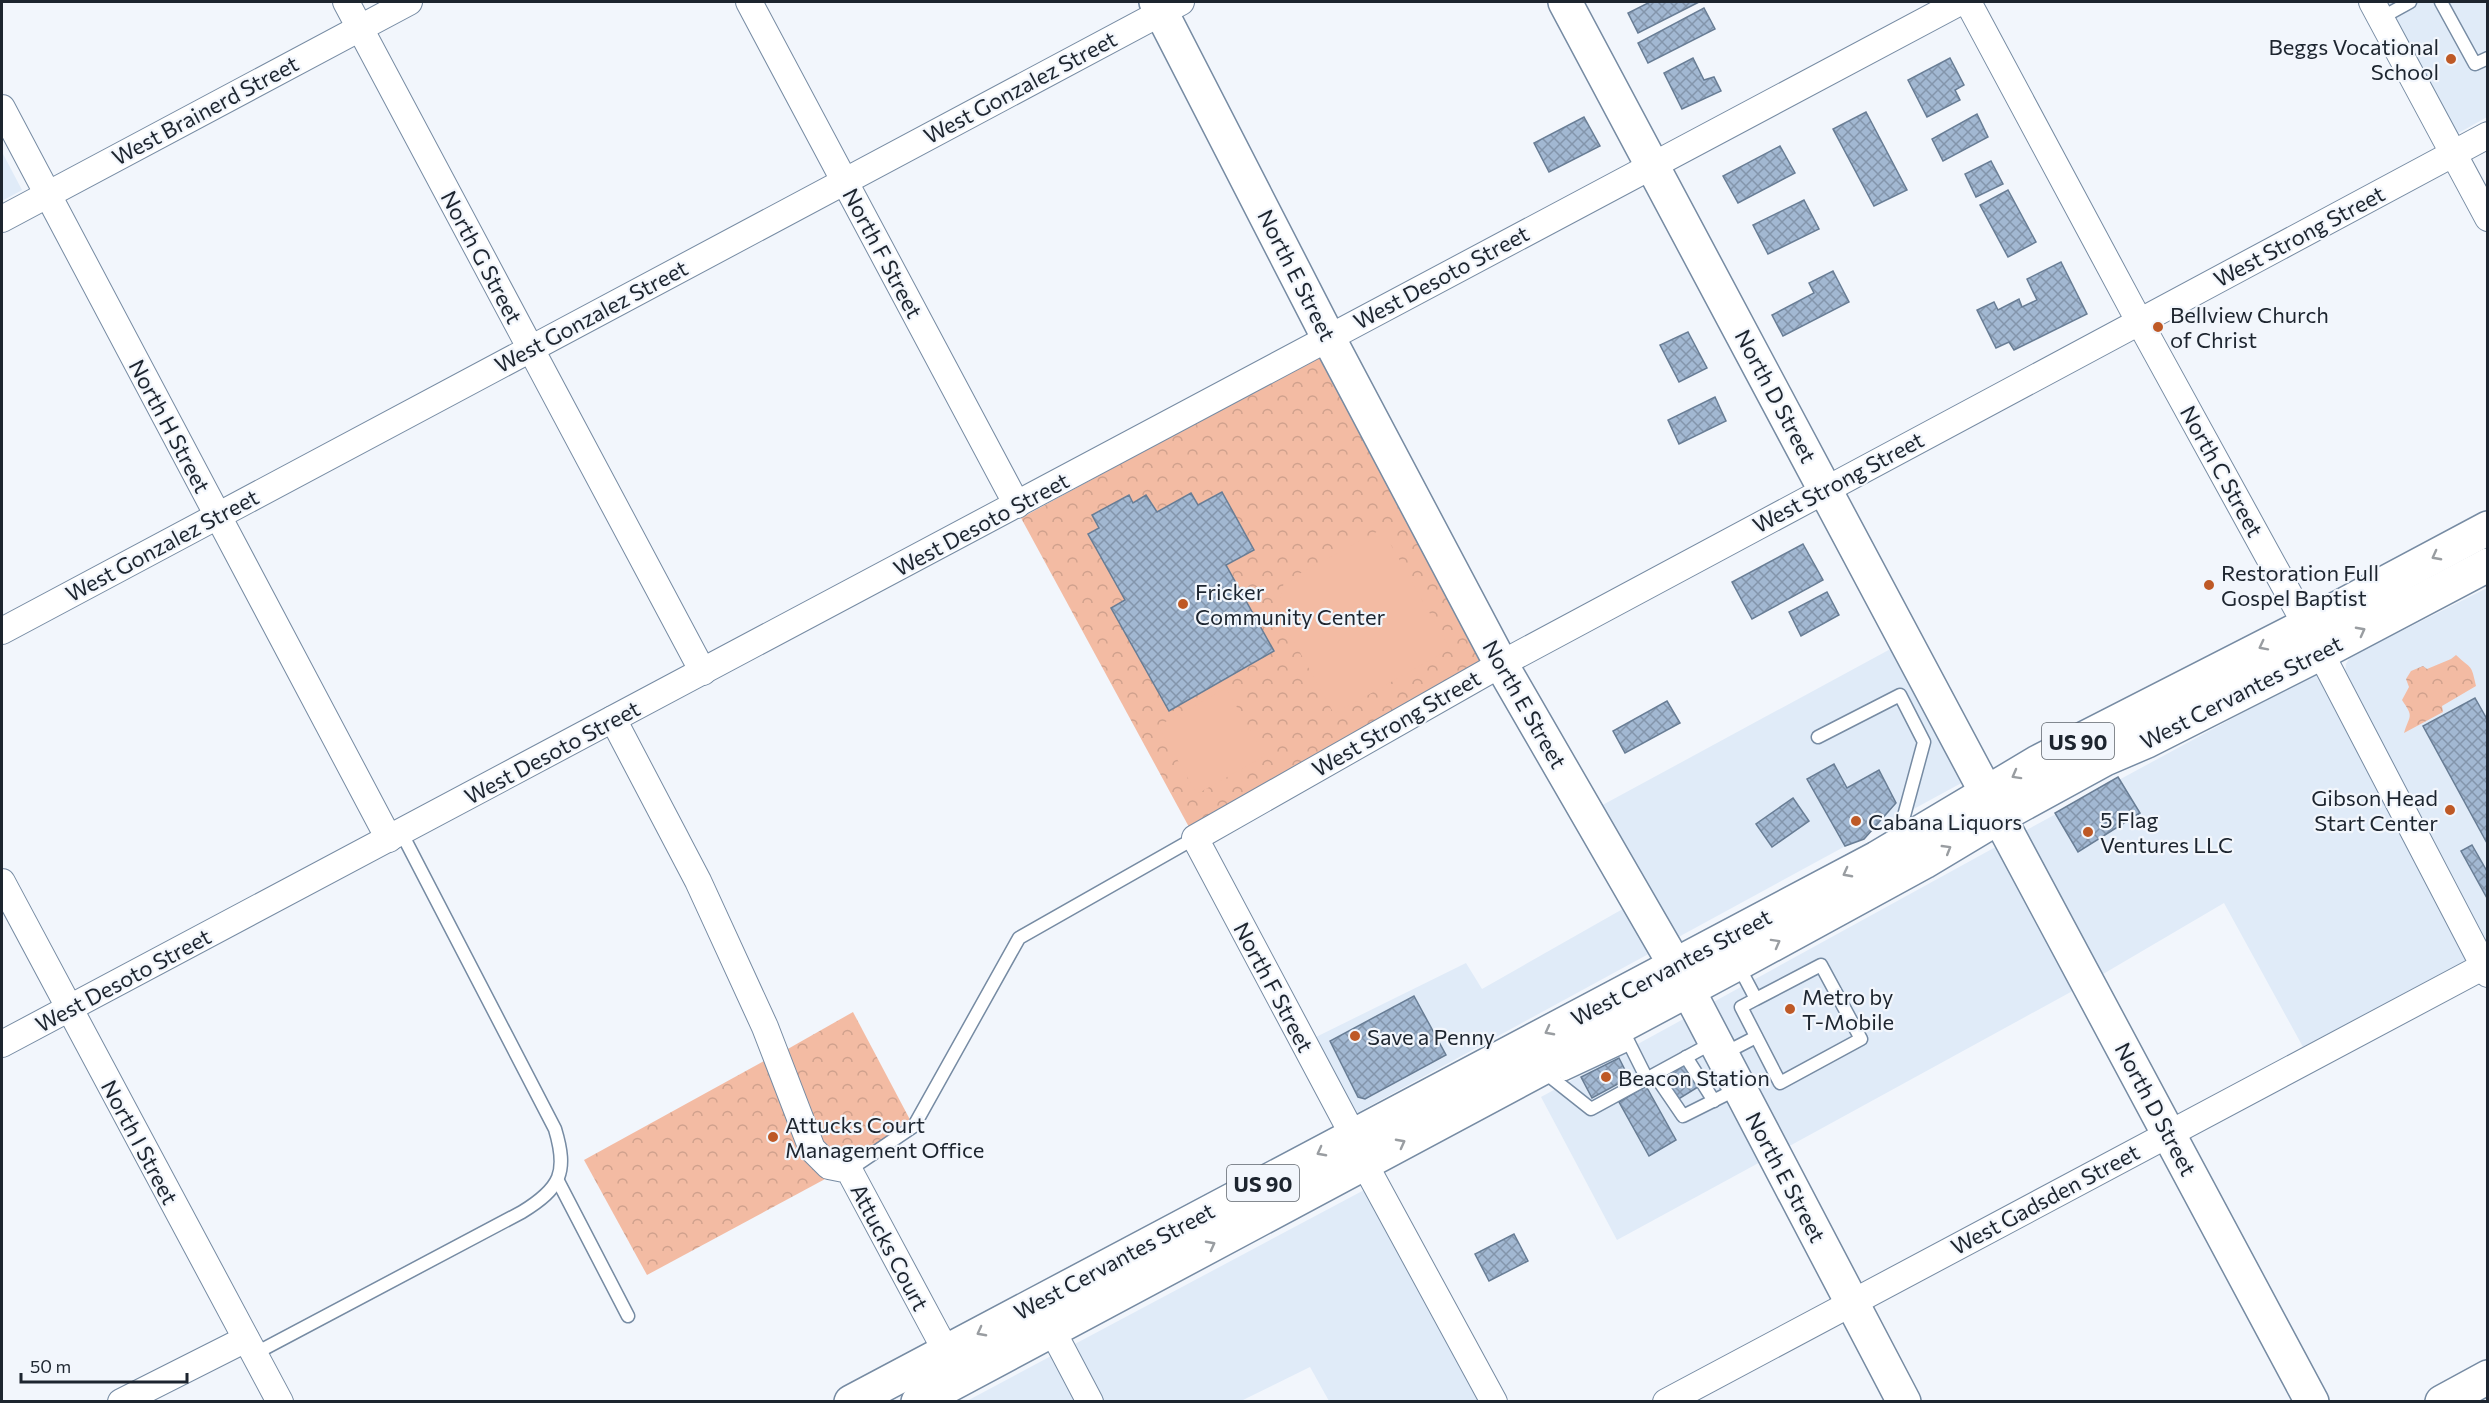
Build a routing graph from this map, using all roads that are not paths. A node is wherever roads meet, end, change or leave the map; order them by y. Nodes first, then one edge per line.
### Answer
1 (346, 2) edge
2 (409, 2) edge
3 (749, 2) edge
4 (1565, 2) edge
5 (1960, 2) edge
6 (1968, 2) edge
7 (2410, 2) edge
8 (2441, 2) edge
9 (1166, 5) edge
10 (2377, 10) edge
11 (360, 27) junction
12 (2487, 58) edge
13 (2, 108) edge
14 (2487, 135) edge
15 (2453, 153) junction
16 (1653, 165) junction
17 (844, 181) junction
18 (48, 194) junction
19 (2487, 218) edge
20 (2, 219) edge
21 (2139, 321) junction
22 (1328, 337) junction
23 (530, 348) junction
24 (1825, 488) junction
25 (1017, 505) junction
26 (218, 515) junction
27 (2487, 528) edge
28 (2487, 565) edge
29 (2, 631) edge
30 (2314, 639) junction
31 (1501, 664) junction
32 (703, 672) junction
33 (1927, 714) junction
34 (613, 720) junction
35 (1818, 737) dead end
36 (1992, 804) junction
37 (395, 836) junction
38 (1195, 838) junction
39 (1896, 847) junction
40 (2, 882) edge
41 (1737, 964) junction
42 (2486, 968) edge
43 (1681, 977) junction
44 (1756, 999) junction
45 (69, 1008) junction
46 (1625, 1035) junction
47 (1756, 1036) junction
48 (2, 1044) edge
49 (1718, 1048) junction
50 (1686, 1057) junction
51 (1547, 1074) junction
52 (1651, 1077) junction
53 (1726, 1094) junction
54 (2169, 1133) junction
55 (1359, 1149) junction
56 (849, 1170) junction
57 (558, 1181) junction
58 (1196, 1218) junction
59 (1851, 1303) junction
60 (628, 1316) dead end
61 (1052, 1330) junction
62 (250, 1346) junction
63 (946, 1351) junction
64 (2487, 1377) edge
65 (121, 1401) edge
66 (279, 1401) edge
67 (851, 1401) edge
68 (882, 1401) edge
69 (918, 1401) edge
70 (1090, 1401) edge
71 (1494, 1401) edge
72 (1666, 1401) edge
73 (1904, 1401) edge
74 (2312, 1401) edge
75 (2442, 1401) edge

1 - 11 street, North G Street
2 - 11 street, West Brainerd Street
3 - 17 street, North F Street
4 - 16 main road, North D Street
5 - 16 street, West Desoto Street
6 - 21 street, North C Street
7 - 10 lane
8 - 12 lane
9 - 17 street, West Gonzalez Street
9 - 22 main road, North E Street
10 - 15 street
11 - 18 street, West Brainerd Street
11 - 23 street, North G Street
13 - 18 street, North H Street
14 - 15 street, West Strong Street
15 - 19 street
15 - 21 street, West Strong Street
16 - 22 street, West Desoto Street
16 - 24 main road, North D Street
17 - 23 street, West Gonzalez Street
17 - 25 street, North F Street
18 - 20 street, West Brainerd Street
18 - 26 street, North H Street
21 - 24 street, West Strong Street
21 - 30 street, North C Street
22 - 25 street, West Desoto Street
22 - 31 main road, North E Street
23 - 26 street, West Gonzalez Street
23 - 32 street, North G Street
24 - 31 street, West Strong Street
24 - 33 main road, North D Street
25 - 32 street, West Desoto Street
26 - 29 street, West Gonzalez Street
26 - 37 street, North H Street
27 -> 30 main road, West Cervantes Street / US 90
30 -> 28 main road, West Cervantes Street / US 90
30 - 36 main road, West Cervantes Street / US 90
30 - 42 street, North C Street
31 - 38 street, West Strong Street
31 - 43 main road, North E Street
32 - 34 street, West Desoto Street
33 - 35 lane
33 - 36 main road, North D Street
33 - 39 lane
34 - 37 street, West Desoto Street
34 - 56 street, Attucks Court
36 - 39 main road, West Cervantes Street / US 90
41 -> 36 main road, West Cervantes Street / US 90
36 - 54 main road, North D Street
37 - 45 street, West Desoto Street
37 - 57 lane
38 - 55 street, North F Street
38 - 56 lane
39 -> 43 main road, West Cervantes Street / US 90
40 - 45 street, North I Street
41 - 43 main road, West Cervantes Street / US 90
41 - 44 lane
42 - 54 street, West Gadsden Street
43 - 46 main road, West Cervantes Street / US 90
43 - 49 main road, North E Street
43 -> 55 main road, West Cervantes Street / US 90
44 - 47 lane
44 - 47 lane
45 - 48 street, West Desoto Street
45 - 62 street, North I Street
46 - 51 main road, West Cervantes Street / US 90
46 - 52 lane
47 - 49 lane
49 - 50 lane
49 - 53 main road, North E Street
50 - 52 lane
50 - 53 lane
51 - 52 lane
55 -> 51 main road, West Cervantes Street / US 90
52 - 53 lane
53 - 59 main road, North E Street
54 - 59 street, West Gadsden Street
54 - 74 main road, North D Street
55 -> 58 main road, West Cervantes Street / US 90
61 -> 55 main road, West Cervantes Street / US 90
55 - 71 street, North F Street
56 - 63 street, Attucks Court
57 - 60 lane
57 - 62 lane
58 - 61 main road
58 -> 63 main road, West Cervantes Street / US 90
59 - 72 street, West Gadsden Street
59 - 73 main road, North E Street
61 - 69 main road, West Cervantes Street / US 90
61 - 70 street
62 - 65 street
62 - 66 street, North I Street
63 - 67 main road, West Cervantes Street / US 90
63 - 68 main road
64 - 75 main road

